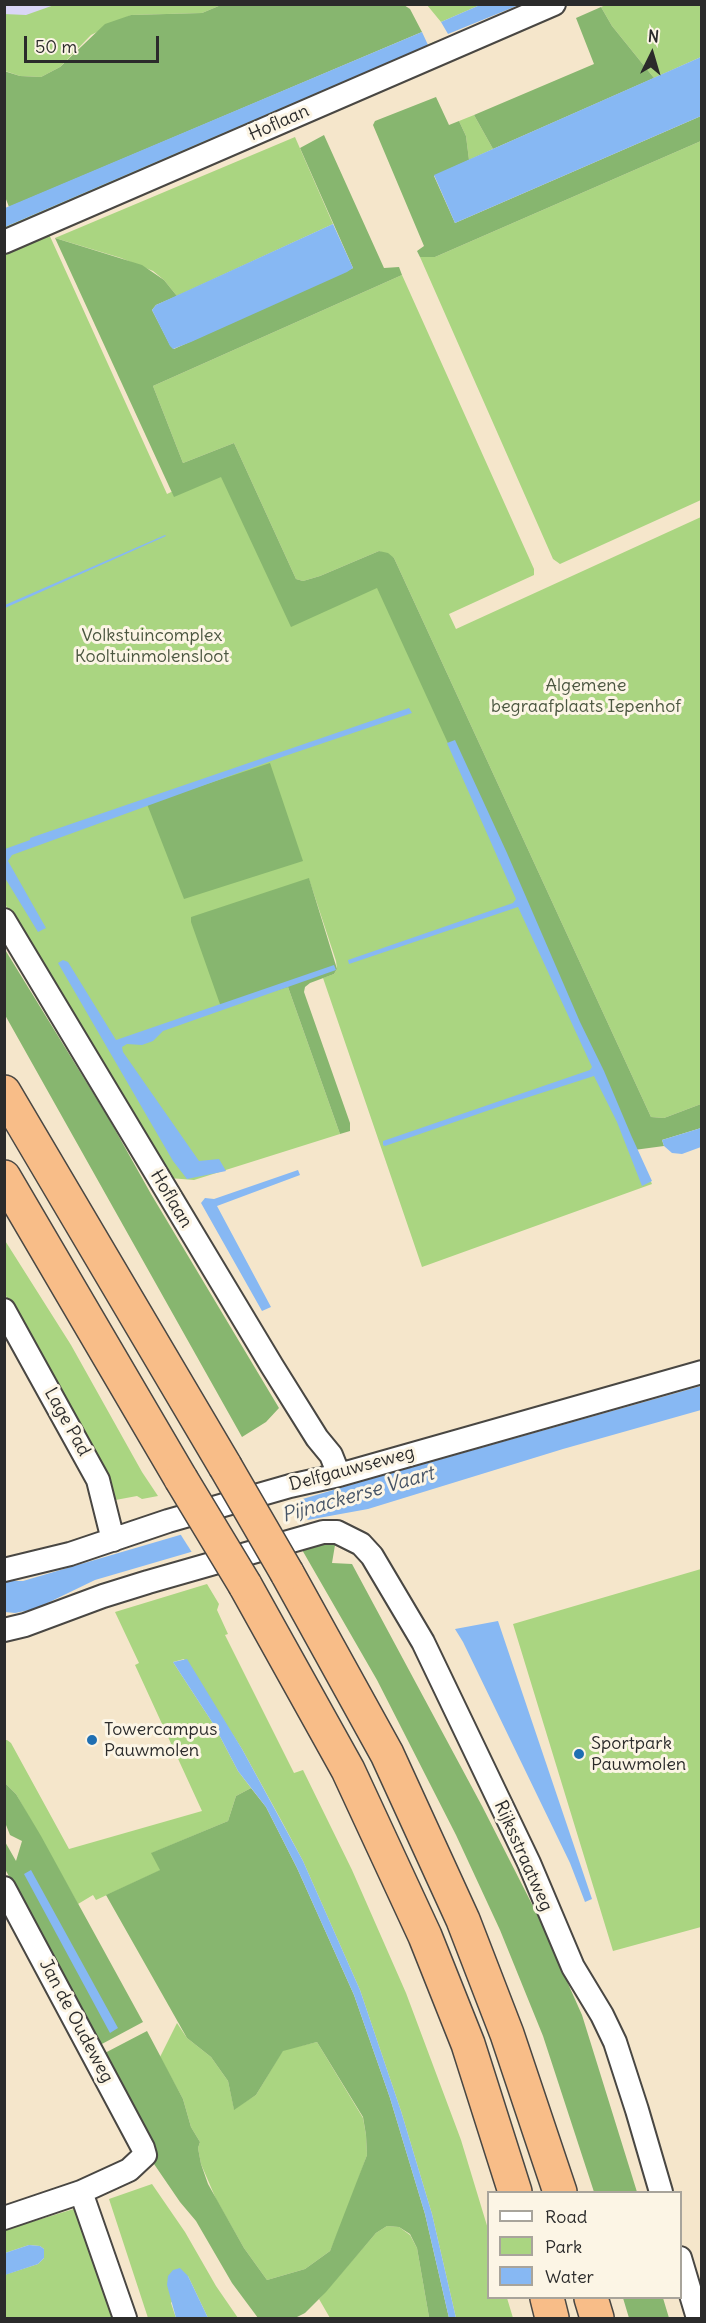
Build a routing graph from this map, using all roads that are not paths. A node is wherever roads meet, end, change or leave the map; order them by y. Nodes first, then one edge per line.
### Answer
1 (554, 4) edge
2 (4, 242) edge
3 (4, 920) edge
4 (4, 1092) edge
5 (4, 1177) edge
6 (4, 1310) edge
7 (702, 1372) edge
8 (339, 1475) junction
9 (113, 1540) junction
10 (4, 1570) edge
11 (4, 1630) edge
12 (4, 1887) edge
13 (514, 2191) edge
14 (559, 2191) edge
15 (661, 2191) edge
16 (81, 2192) junction
17 (4, 2218) edge
18 (682, 2262) edge
19 (547, 2299) edge
20 (591, 2299) edge
21 (124, 2319) edge
22 (552, 2319) edge
23 (597, 2319) edge
24 (698, 2319) edge

1 - 2 street, Hoflaan
3 - 8 street, Hoflaan
4 - 14 highway, bridge
5 - 13 highway, bridge
6 - 9 street, Lage Pad
7 - 8 street, Delfgauwseweg
8 - 9 street, Delfgauwseweg
9 - 10 street, Delfgauwseweg
11 - 15 street, Rijksstraatweg
12 - 16 street, Jan de Oudeweg
16 - 17 street
16 - 21 street
18 - 24 street
19 - 22 highway
20 - 23 highway

